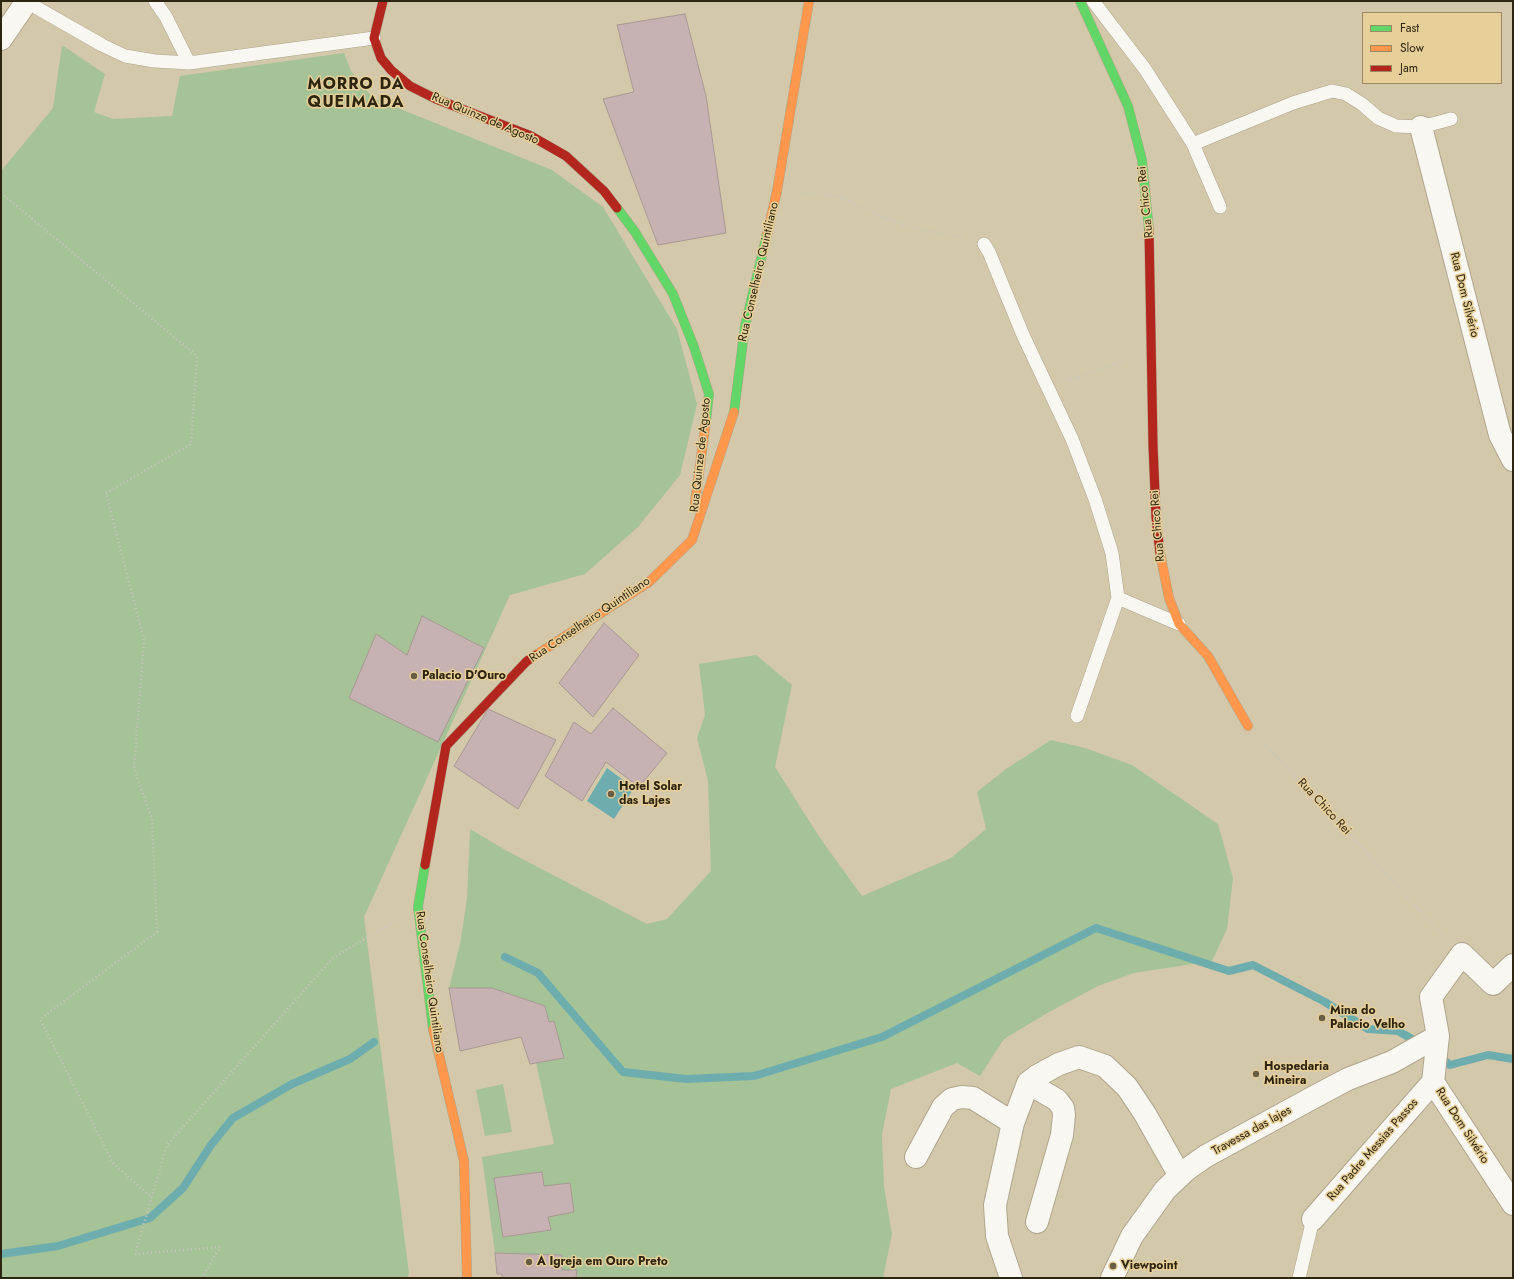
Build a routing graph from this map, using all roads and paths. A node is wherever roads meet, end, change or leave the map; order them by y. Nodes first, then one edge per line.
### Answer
1 (26, 1) edge
2 (155, 1) edge
3 (383, 1) edge
4 (809, 1) edge
5 (1080, 1) edge
6 (1092, 1) edge
7 (374, 38) junction
8 (1, 39) edge
9 (189, 63) junction
10 (1451, 119) dead end
11 (1421, 127) junction
12 (1193, 144) junction
13 (778, 191) junction
14 (1, 193) edge
15 (1220, 207) dead end
16 (984, 244) joint
17 (1152, 360) junction
18 (1045, 381) junction
19 (1513, 460) edge
20 (692, 540) junction
21 (1118, 598) junction
22 (1179, 624) junction
23 (1077, 716) dead end
24 (1248, 726) joint
25 (418, 907) junction
26 (1462, 954) junction
27 (1513, 965) edge
28 (1503, 987) edge
29 (1438, 1036) junction
30 (1433, 1082) junction
31 (1028, 1083) junction
32 (1013, 1123) junction
33 (916, 1157) dead end
34 (1180, 1176) junction
35 (152, 1198) junction
36 (1513, 1204) edge
37 (1313, 1219) joint
38 (1037, 1222) dead end
39 (202, 1278) edge
40 (467, 1278) edge
41 (1011, 1278) edge
42 (1112, 1278) edge
43 (1299, 1278) edge

1 - 8 street
1 - 9 lane
2 - 9 lane
3 - 7 street
4 - 13 street, Rua Conselheiro Quintiliano
5 - 17 street, Rua Chico Rei
6 - 12 lane
7 - 9 lane
7 - 20 street, Rua Quinze de Agosto
10 - 11 lane
11 - 12 lane
11 - 19 street, Rua Dom Silvério
12 - 15 lane
13 - 16 path
13 - 20 street, Rua Conselheiro Quintiliano
14 - 35 path
16 - 18 lane
17 - 18 path
17 - 22 street, Rua Chico Rei
18 - 21 lane
20 - 25 street, Rua Conselheiro Quintiliano
21 - 22 lane
21 - 23 lane
22 - 24 street, Rua Chico Rei
24 - 26 path, Rua Chico Rei
25 - 35 path
25 - 40 street, Rua Conselheiro Quintiliano
26 - 28 street
26 - 29 street, Rua Dom Silvério
27 - 28 street
29 - 30 street, Rua Dom Silvério
29 - 34 street, Travessa das lajes
30 - 36 street, Rua Dom Silvério
30 - 37 street, Rua Padre Messias Passos
31 - 32 street
31 - 34 street
31 - 38 street
32 - 33 street
32 - 41 street
34 - 42 street, Travessa das lajes
35 - 39 path
37 - 43 lane

